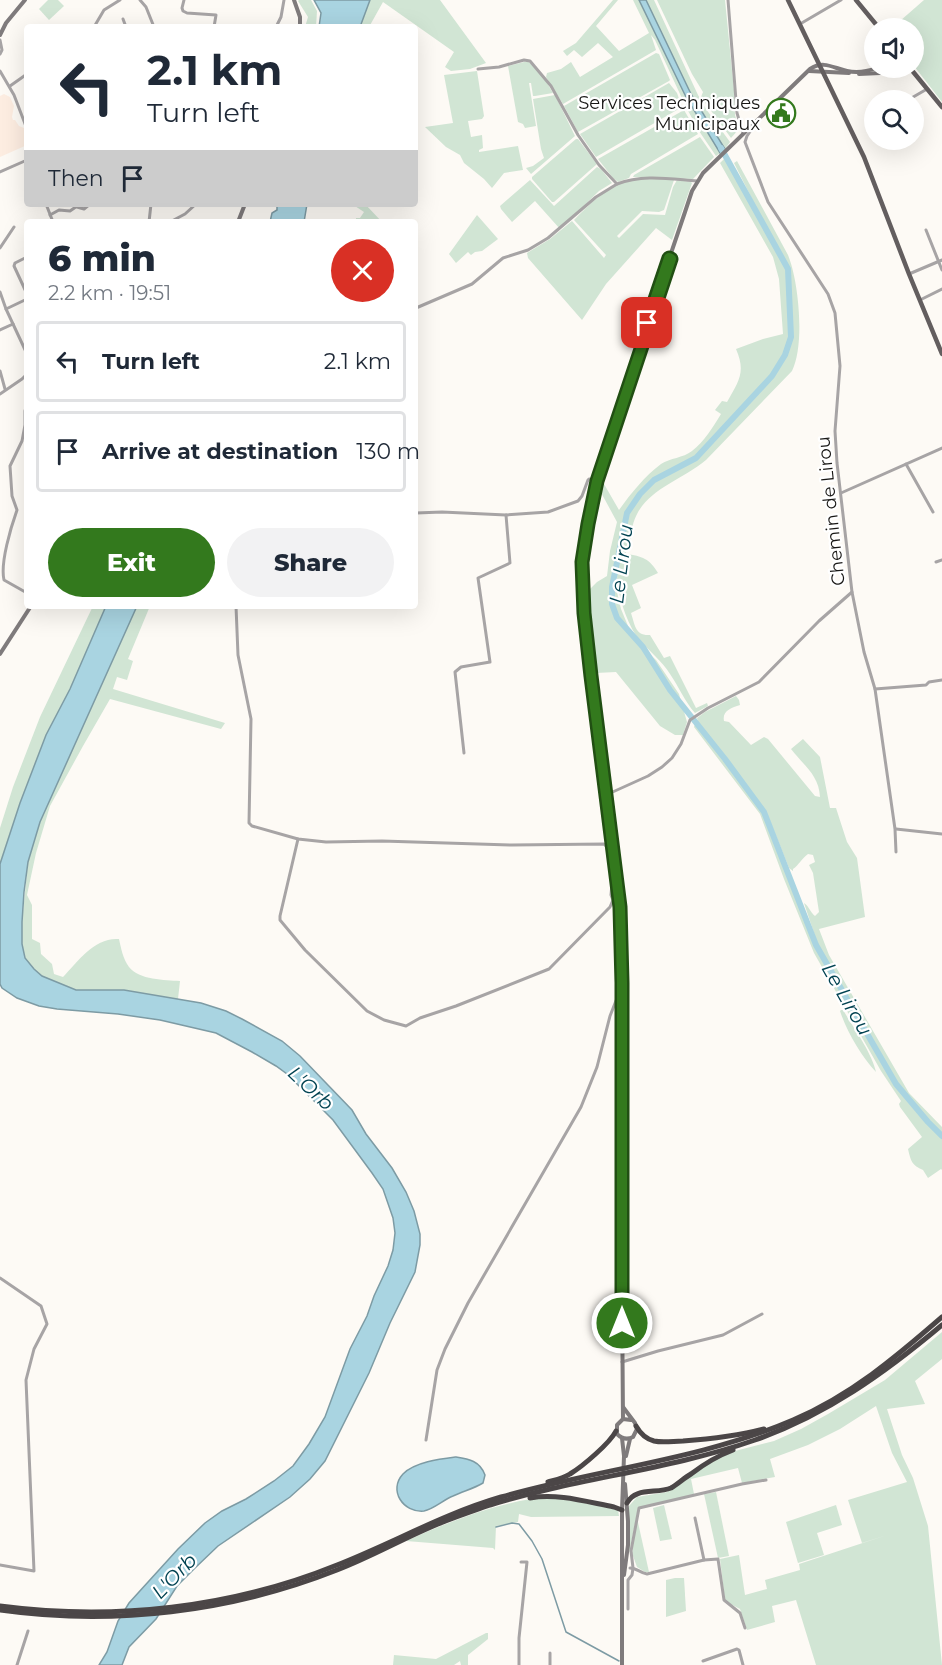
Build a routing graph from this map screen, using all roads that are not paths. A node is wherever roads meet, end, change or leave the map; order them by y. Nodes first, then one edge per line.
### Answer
1 (25, 0) edge
2 (120, 0) edge
3 (140, 0) edge
4 (184, 0) edge
5 (284, 0) edge
6 (294, 0) edge
7 (728, 0) edge
8 (788, 0) edge
9 (842, 0) edge
10 (856, 0) edge
11 (871, 18) edge
12 (123, 19) dead end
13 (6, 23) junction
14 (96, 24) edge
15 (125, 24) edge
16 (153, 24) edge
17 (214, 24) edge
18 (278, 24) edge
19 (300, 24) edge
20 (800, 24) junction
21 (0, 28) edge
22 (0, 40) edge
23 (0, 54) edge
24 (819, 65) junction
25 (478, 69) dead end
26 (0, 71) edge
27 (808, 71) junction
28 (864, 71) edge
29 (823, 73) junction
30 (864, 74) edge
31 (24, 76) edge
32 (918, 78) edge
33 (10, 86) junction
34 (927, 89) junction
35 (924, 91) edge
36 (942, 108) edge
37 (758, 119) junction
38 (24, 120) edge
39 (743, 133) junction
40 (24, 161) edge
41 (0, 172) edge
42 (696, 183) junction
43 (617, 184) junction
44 (47, 207) edge
45 (77, 207) edge
46 (193, 207) edge
47 (50, 215) junction
48 (52, 219) edge
49 (176, 219) edge
50 (14, 227) dead end
51 (926, 230) dead end
52 (0, 247) edge
53 (24, 258) edge
54 (940, 260) edge
55 (942, 270) edge
56 (909, 274) junction
57 (24, 288) edge
58 (942, 289) edge
59 (0, 292) edge
60 (24, 300) edge
61 (920, 300) junction
62 (418, 307) edge
63 (6, 309) junction
64 (13, 324) junction
65 (0, 330) edge
66 (24, 348) edge
67 (942, 354) edge
68 (0, 371) edge
69 (24, 377) edge
70 (5, 390) junction
71 (0, 394) edge
72 (24, 433) edge
73 (942, 448) edge
74 (906, 464) junction
75 (596, 481) junction
76 (841, 493) junction
77 (933, 512) dead end
78 (418, 513) edge
79 (506, 515) junction
80 (942, 560) edge
81 (936, 562) dead end
82 (24, 591) edge
83 (852, 592) junction
84 (29, 609) edge
85 (236, 609) edge
86 (0, 654) edge
87 (942, 680) edge
88 (875, 689) junction
89 (464, 753) dead end
90 (606, 795) junction
91 (895, 829) junction
92 (942, 834) edge
93 (298, 839) junction
94 (897, 852) dead end
95 (620, 899) junction
96 (613, 900) junction
97 (622, 983) junction
98 (0, 1278) edge
99 (762, 1314) dead end
100 (942, 1317) edge
101 (942, 1324) edge
102 (622, 1362) junction
103 (623, 1407) junction
104 (623, 1419) junction
105 (631, 1420) junction
106 (785, 1423) junction
107 (636, 1426) junction
108 (616, 1431) junction
109 (622, 1438) junction
110 (630, 1439) junction
111 (426, 1440) dead end
112 (747, 1443) junction
113 (625, 1456) junction
114 (624, 1477) junction
115 (766, 1480) dead end
116 (500, 1500) junction
117 (627, 1503) junction
118 (622, 1510) junction
119 (695, 1518) dead end
120 (704, 1560) junction
121 (521, 1562) dead end
122 (0, 1565) edge
123 (625, 1565) junction
124 (632, 1568) junction
125 (624, 1571) junction
126 (0, 1606) edge
127 (628, 1609) dead end
128 (0, 1610) edge
129 (622, 1612) junction
130 (106, 1614) junction
131 (746, 1628) dead end
132 (28, 1631) dead end
133 (550, 1653) dead end
134 (704, 1661) dead end
135 (17, 1665) edge
136 (519, 1665) edge
137 (550, 1665) edge
138 (622, 1665) edge
139 (743, 1665) edge

1 - 13 main road
2 - 14 street
3 - 16 street
4 - 17 street
5 - 18 street
6 - 19 main road
7 - 39 street
8 - 20 main road
9 - 20 street
10 - 11 main road
12 - 15 street
13 - 21 main road
13 - 22 main road
20 - 24 main road
22 - 23 street
24 - 27 main road
24 - 28 main road
24 - 29 main road
25 - 43 street
26 - 33 street
27 - 29 main road
27 - 37 main road
29 - 30 main road
29 - 56 main road
31 - 33 street
32 - 34 main road
33 - 38 street
34 - 35 street
34 - 36 main road
37 - 39 main road
37 - 76 street, Chemin de Lirou
39 - 42 main road
40 - 41 street
42 - 43 street
42 - 75 main road
43 - 62 street
44 - 47 street
45 - 47 street
46 - 49 street
47 - 48 street
50 - 52 street
51 - 54 street
53 - 57 street
54 - 55 street
54 - 56 street
56 - 61 main road
58 - 61 street
59 - 63 street
60 - 63 street
61 - 67 main road
63 - 64 street
64 - 65 street
64 - 66 street
68 - 70 street
69 - 70 street
70 - 71 street
72 - 82 street
73 - 74 street
74 - 76 street
74 - 77 street
75 - 79 street
75 - 90 main road
76 - 83 street, Chemin de Lirou
78 - 79 street
79 - 89 street
80 - 81 street
83 - 88 street, Chemin de Lirou
83 - 90 street
84 - 86 main road
85 - 93 street
87 - 88 street
88 - 91 street, Chemin de Lirou
90 - 95 main road
91 - 92 street
91 - 94 street, Chemin de Lirou
93 - 96 street
93 - 96 street
95 - 96 street
95 - 97 main road
97 - 102 main road
97 - 111 street
98 - 122 street
99 - 102 street
100 - 106 highway
101 - 112 highway
102 - 103 main road
103 - 104 main road
103 - 105 main road
104 - 105 main road
104 - 108 main road
105 - 107 main road
106 - 107 highway
106 - 116 highway
107 - 110 main road
108 - 109 main road
108 - 116 highway
109 - 110 main road
109 - 113 main road
110 - 113 main road
112 - 116 highway
112 - 117 highway
113 - 114 main road
114 - 117 main road
114 - 118 main road
115 - 124 street
116 - 118 highway
116 - 130 highway
117 - 123 main road
118 - 129 main road
119 - 120 street
120 - 124 street
120 - 131 street
121 - 136 street
123 - 124 street
123 - 125 main road
124 - 125 street
124 - 127 street
125 - 129 main road
126 - 130 highway
128 - 130 highway
129 - 138 main road
132 - 135 street
133 - 137 street
134 - 139 street

